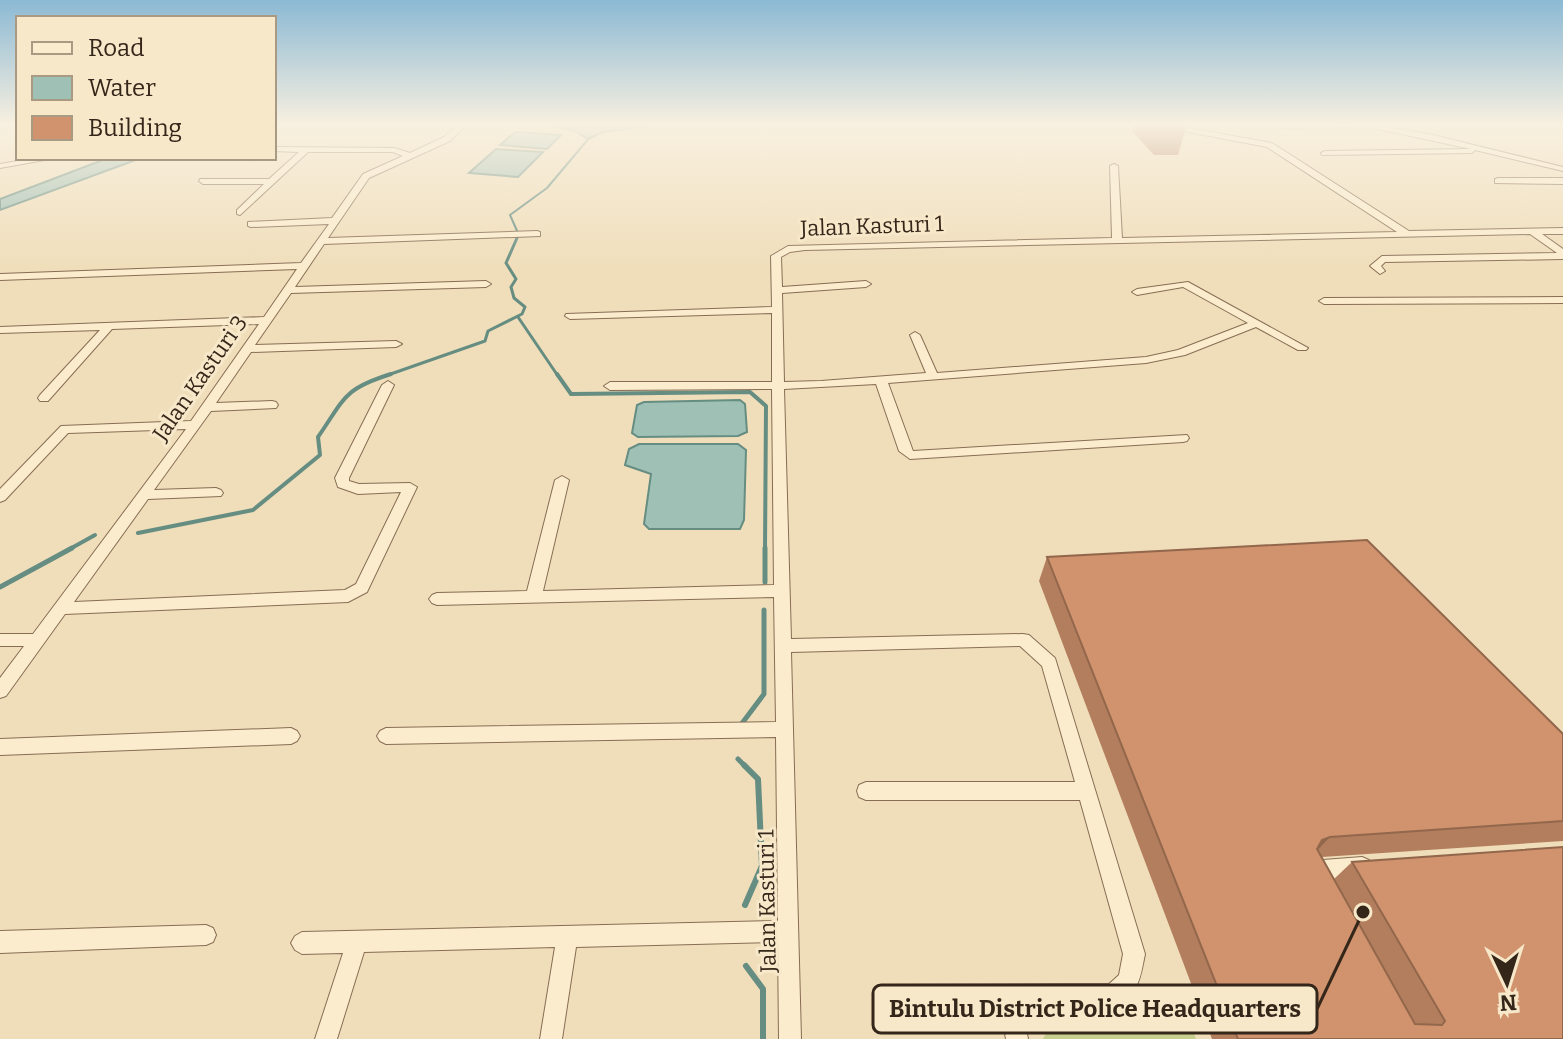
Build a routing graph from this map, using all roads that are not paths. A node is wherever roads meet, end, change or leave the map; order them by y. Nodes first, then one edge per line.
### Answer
1 (281, 173) edge
2 (372, 173) edge
3 (1114, 173) edge
4 (1313, 173) edge
5 (203, 181) dead end
6 (1498, 181) dead end
7 (1563, 181) edge
8 (272, 182) junction
9 (240, 212) dead end
10 (334, 221) junction
11 (251, 224) dead end
12 (1531, 231) junction
13 (1563, 231) edge
14 (1405, 233) junction
15 (537, 234) dead end
16 (1117, 239) junction
17 (321, 241) junction
18 (1563, 254) edge
19 (304, 266) junction
20 (1380, 271) dead end
21 (0, 277) edge
22 (486, 284) dead end
23 (866, 284) dead end
24 (288, 290) junction
25 (775, 290) junction
26 (1137, 292) dead end
27 (1563, 300) edge
28 (1324, 301) dead end
29 (776, 310) junction
30 (570, 316) dead end
31 (269, 320) junction
32 (1257, 323) junction
33 (109, 326) junction
34 (0, 330) edge
35 (915, 335) dead end
36 (396, 344) dead end
37 (1302, 348) dead end
38 (248, 349) junction
39 (933, 377) junction
40 (881, 381) junction
41 (388, 385) dead end
42 (779, 385) junction
43 (610, 386) dead end
44 (44, 398) dead end
45 (272, 405) dead end
46 (207, 407) junction
47 (195, 425) junction
48 (1183, 438) dead end
49 (562, 480) dead end
50 (216, 493) dead end
51 (144, 495) junction
52 (0, 497) edge
53 (781, 591) junction
54 (534, 595) junction
55 (437, 599) dead end
56 (61, 608) junction
57 (0, 640) edge
58 (37, 640) junction
59 (783, 646) junction
60 (0, 691) edge
61 (784, 729) junction
62 (291, 736) dead end
63 (386, 736) dead end
64 (0, 747) edge
65 (866, 791) dead end
66 (1084, 791) junction
67 (1389, 865) edge
68 (1325, 896) edge
69 (788, 931) junction
70 (206, 935) dead end
71 (567, 937) junction
72 (0, 942) edge
73 (357, 942) junction
74 (302, 943) dead end
75 (1009, 995) junction
76 (887, 996) dead end
77 (326, 1039) edge
78 (551, 1039) edge
79 (790, 1039) edge
80 (1017, 1039) edge

1 - 8 street
2 - 10 street, Jalan Kasturi 3
3 - 16 street
4 - 14 street
5 - 8 street
6 - 7 street
8 - 9 street
10 - 11 street
10 - 17 street, Jalan Kasturi 3
12 - 13 street, Jalan Kasturi 1
12 - 14 street, Jalan Kasturi 1
12 - 18 street
14 - 16 street, Jalan Kasturi 1
15 - 17 street
16 - 25 street, Jalan Kasturi 1
17 - 19 street, Jalan Kasturi 3
18 - 20 street
19 - 21 street
19 - 24 street, Jalan Kasturi 3
22 - 24 street
23 - 25 street
24 - 31 street, Jalan Kasturi 3
25 - 29 street, Jalan Kasturi 1
26 - 32 street
27 - 28 street
29 - 30 street
29 - 42 street, Jalan Kasturi 1
31 - 33 street
31 - 38 street, Jalan Kasturi 3
32 - 37 street
32 - 39 street
33 - 34 street
33 - 44 street
35 - 39 street
36 - 38 street
38 - 46 street, Jalan Kasturi 3
39 - 40 street
40 - 42 street
40 - 48 street
41 - 56 street
42 - 43 street
42 - 53 street, Jalan Kasturi 1
45 - 46 street
46 - 47 street, Jalan Kasturi 3
47 - 51 street, Jalan Kasturi 3
47 - 52 street
49 - 54 street
50 - 51 street
51 - 56 street, Jalan Kasturi 3
53 - 54 street
53 - 59 street, Jalan Kasturi 1
54 - 55 street
56 - 58 street, Jalan Kasturi 3
57 - 58 street
58 - 60 street, Jalan Kasturi 3
59 - 61 street, Jalan Kasturi 1
59 - 66 street
61 - 63 street
61 - 69 street, Jalan Kasturi 1
62 - 64 street
65 - 66 street
66 - 75 street
67 - 68 street
69 - 71 street
69 - 79 street, Jalan Kasturi 1
70 - 72 street
71 - 73 street
71 - 78 street
73 - 74 street
73 - 77 street
75 - 76 street
75 - 80 street

